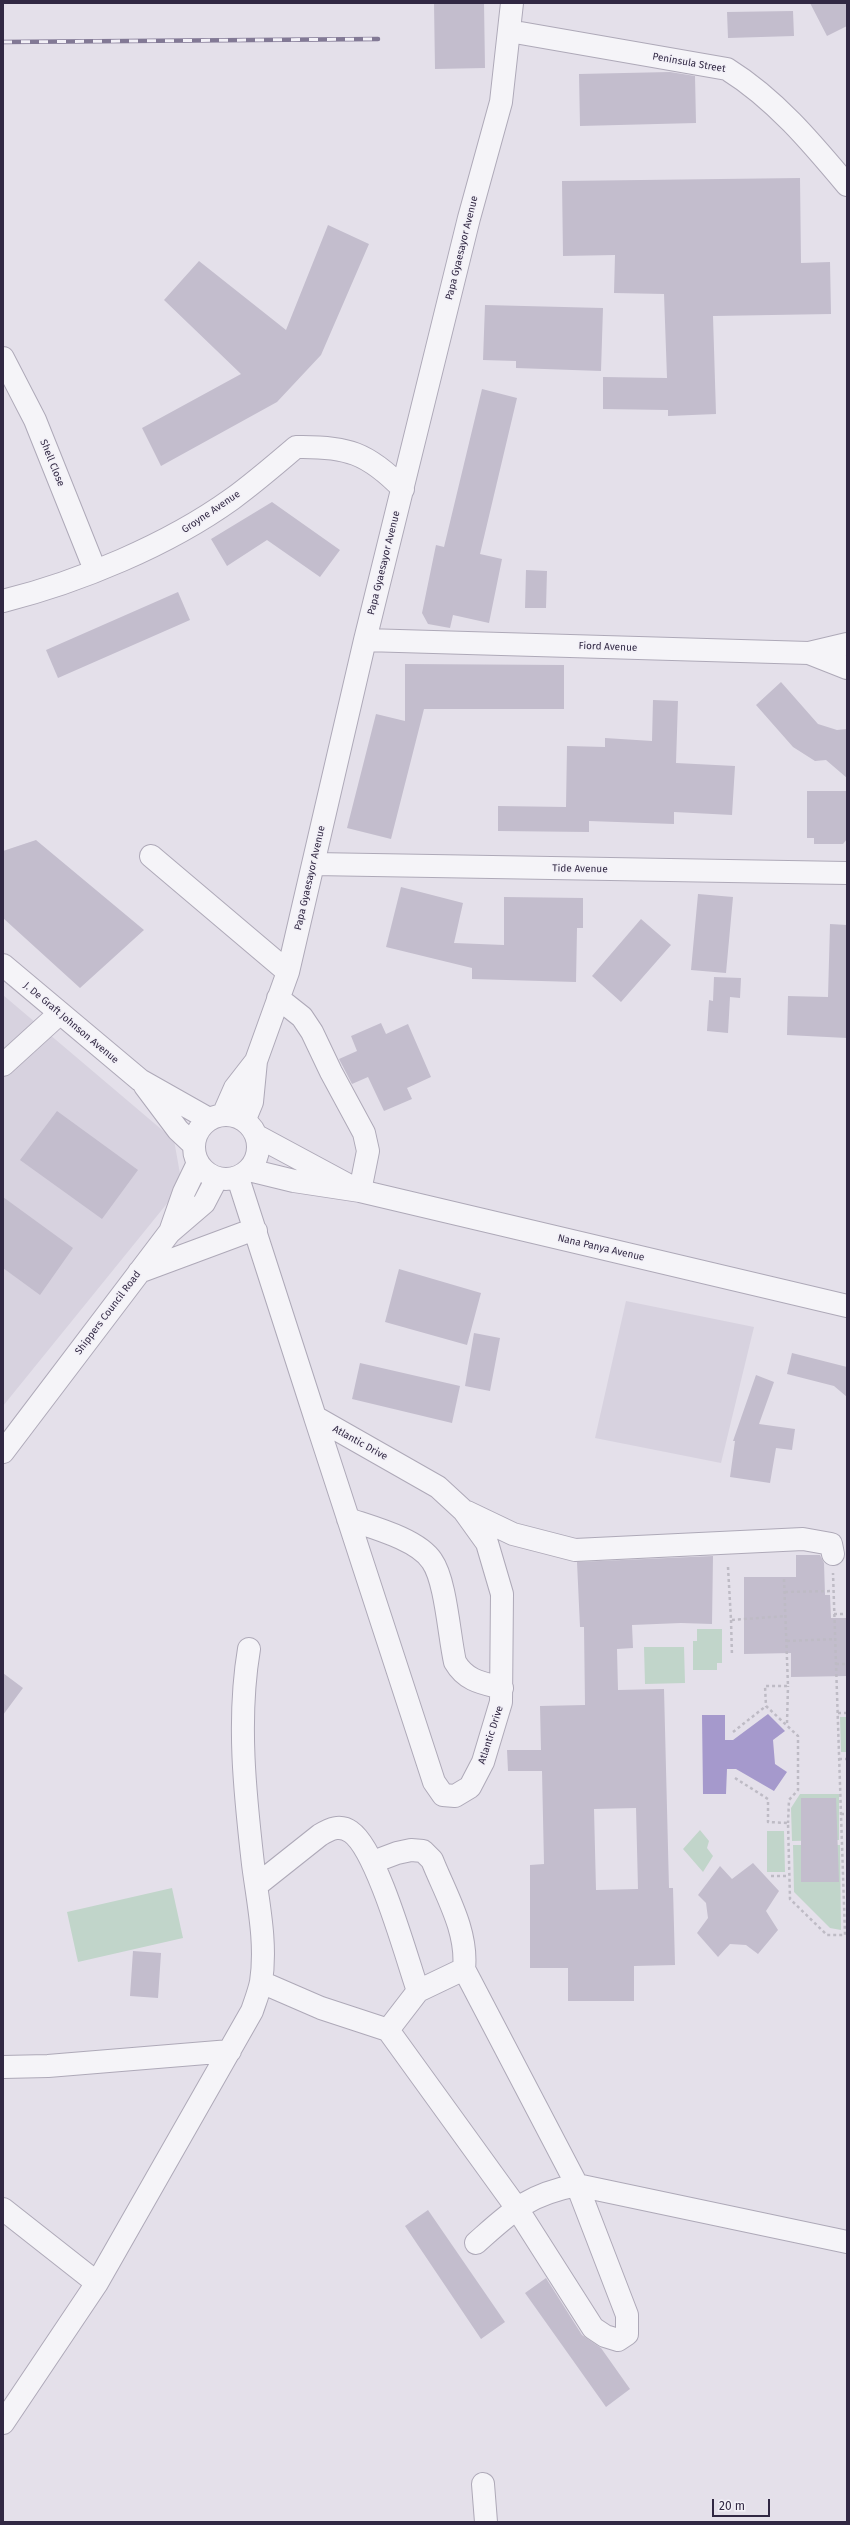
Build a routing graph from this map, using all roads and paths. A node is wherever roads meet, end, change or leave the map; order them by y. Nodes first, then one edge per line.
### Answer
1 (512, 3) edge
2 (509, 31) junction
3 (847, 185) edge
4 (3, 358) edge
5 (403, 490) junction
6 (95, 570) junction
7 (3, 601) edge
8 (365, 640) junction
9 (847, 644) edge
10 (809, 653) junction
11 (847, 668) edge
12 (151, 856) dead end
13 (314, 864) junction
14 (847, 873) edge
15 (3, 965) edge
16 (288, 972) junction
17 (278, 998) junction
18 (59, 1014) junction
19 (256, 1061) junction
20 (3, 1065) edge
21 (140, 1080) junction
22 (216, 1116) junction
23 (244, 1119) junction
24 (257, 1136) junction
25 (196, 1154) junction
26 (235, 1175) junction
27 (358, 1190) junction
28 (256, 1231) junction
29 (169, 1233) junction
30 (139, 1272) junction
31 (847, 1306) edge
32 (315, 1417) junction
33 (3, 1452) edge
34 (464, 1511) junction
35 (348, 1519) junction
36 (833, 1561) joint
37 (728, 1567) dead end
38 (784, 1579) dead end
39 (833, 1591) junction
40 (785, 1592) junction
41 (834, 1614) junction
42 (847, 1614) edge
43 (786, 1616) junction
44 (731, 1620) junction
45 (835, 1639) junction
46 (787, 1641) junction
47 (249, 1649) dead end
48 (732, 1656) dead end
49 (836, 1664) junction
50 (847, 1664) edge
51 (788, 1686) junction
52 (502, 1688) junction
53 (766, 1706) junction
54 (838, 1713) junction
55 (847, 1713) edge
56 (787, 1724) junction
57 (733, 1732) dead end
58 (839, 1759) junction
59 (847, 1759) edge
60 (735, 1778) dead end
61 (841, 1814) junction
62 (847, 1814) edge
63 (788, 1823) junction
64 (373, 1862) junction
65 (843, 1867) junction
66 (847, 1867) edge
67 (771, 1876) dead end
68 (790, 1876) junction
69 (257, 1885) junction
70 (464, 1969) junction
71 (261, 1982) junction
72 (418, 1991) junction
73 (388, 2030) junction
74 (230, 2051) junction
75 (3, 2067) edge
76 (577, 2185) junction
77 (516, 2207) junction
78 (3, 2209) edge
79 (847, 2242) edge
80 (476, 2243) dead end
81 (97, 2283) junction
82 (3, 2423) edge
83 (483, 2484) dead end
84 (486, 2522) edge

1 - 2 street, Papa Gyaesayor Avenue
2 - 3 street, Peninsula Street
2 - 5 street, Papa Gyaesayor Avenue
4 - 6 street, Shell Close
5 - 6 street, Groyne Avenue
5 - 8 street, Papa Gyaesayor Avenue
6 - 7 street, Groyne Avenue
8 - 10 street, Fiord Avenue
8 - 13 street, Papa Gyaesayor Avenue
9 - 10 street
10 - 11 street, Fiord Avenue
12 - 16 street
13 - 14 street, Tide Avenue
13 - 16 street, Papa Gyaesayor Avenue
15 - 18 street, J. De Graft Johnson Avenue
16 - 17 street, Papa Gyaesayor Avenue
17 - 19 street, Papa Gyaesayor Avenue
17 - 27 street
18 - 20 street
18 - 21 street, J. De Graft Johnson Avenue
19 - 22 street
19 - 23 street, Papa Gyaesayor Avenue
21 - 22 street, J. De Graft Johnson Avenue
21 - 25 street, J. De Graft Johnson Avenue
22 - 23 street
22 - 25 street
23 - 24 street
24 - 26 street
24 - 27 street, Nana Panya Avenue
25 - 26 street
25 - 29 street
26 - 27 street, Nana Panya Avenue
26 - 28 street, Atlantic Drive
26 - 29 street, Shippers Council Road
27 - 31 street, Nana Panya Avenue
28 - 30 street
28 - 32 street, Atlantic Drive
29 - 30 street, Shippers Council Road
30 - 33 street, Shippers Council Road
32 - 34 street, Atlantic Drive
32 - 35 street, Atlantic Drive
34 - 36 street
34 - 52 street, Atlantic Drive
35 - 52 street
35 - 52 street, Atlantic Drive
36 - 39 path
37 - 44 path
38 - 40 path
39 - 40 path
39 - 41 path
40 - 43 path
41 - 42 path
41 - 45 path
43 - 44 path
43 - 46 path
44 - 48 path
45 - 46 path
45 - 49 path
46 - 51 path
47 - 69 street
49 - 50 path
49 - 54 path
51 - 53 path
51 - 56 path
53 - 56 path
53 - 57 path
54 - 55 path
54 - 58 path
56 - 63 path
58 - 59 path
58 - 61 path
60 - 63 path
61 - 62 path
61 - 65 path
63 - 68 path
64 - 69 street
64 - 70 street
64 - 72 street
65 - 66 path
65 - 68 path
67 - 68 path
69 - 71 street
70 - 72 street
70 - 76 street
71 - 73 street
71 - 74 street
72 - 73 street
73 - 77 street
74 - 75 street
74 - 81 street
76 - 77 street
76 - 77 street
76 - 79 street
77 - 80 street
78 - 81 street
81 - 82 street
83 - 84 street

